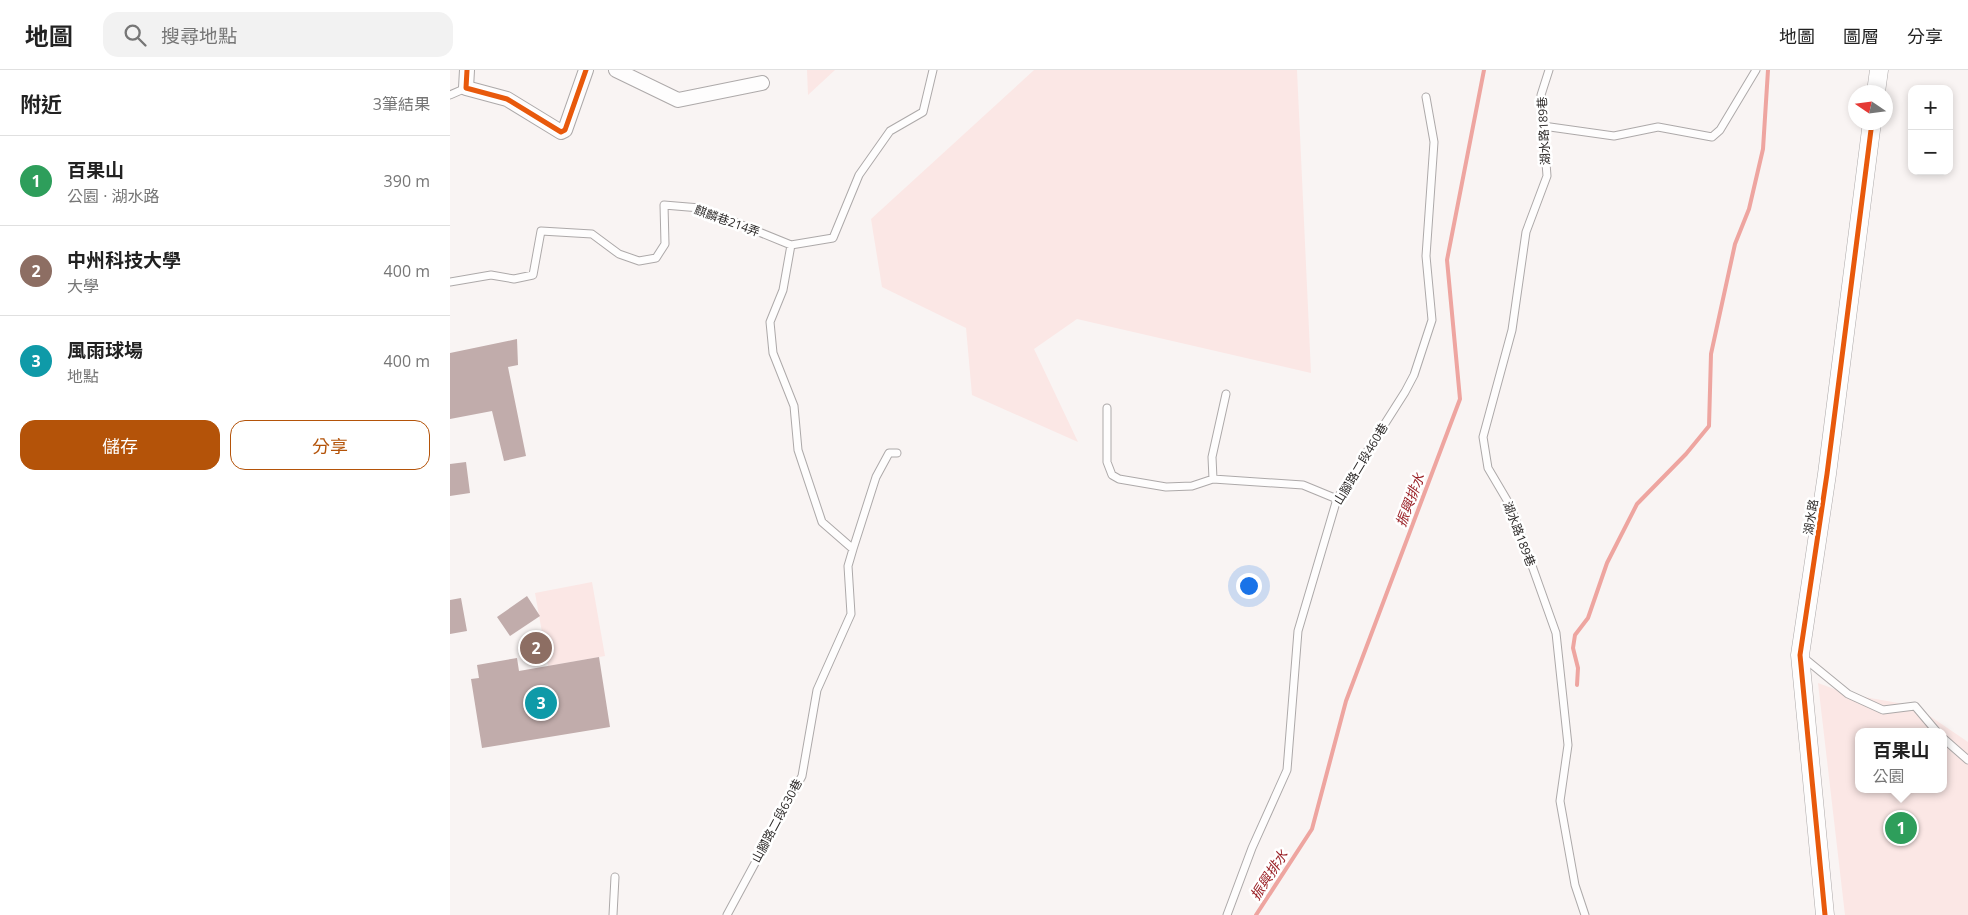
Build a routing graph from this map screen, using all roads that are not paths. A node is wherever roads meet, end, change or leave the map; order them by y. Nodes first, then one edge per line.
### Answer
1 (467, 70) edge
2 (586, 70) edge
3 (616, 70) edge
4 (933, 70) edge
5 (1549, 70) edge
6 (1756, 70) edge
7 (1879, 70) edge
8 (762, 83) dead end
9 (1877, 85) edge
10 (466, 88) junction
11 (450, 95) edge
12 (1426, 97) dead end
13 (1543, 126) junction
14 (1871, 130) edge
15 (791, 245) junction
16 (450, 282) edge
17 (1226, 394) dead end
18 (1107, 408) dead end
19 (897, 453) dead end
20 (1213, 479) junction
21 (1337, 499) junction
22 (853, 549) junction
23 (1800, 655) junction
24 (1934, 728) edge
25 (1947, 742) edge
26 (1968, 760) edge
27 (615, 878) dead end
28 (613, 915) edge
29 (727, 915) edge
30 (1227, 915) edge
31 (1585, 915) edge
32 (1824, 915) edge

1 - 10 street
2 - 10 street
3 - 8 street
4 - 15 lane
5 - 13 lane, 湖水路189巷
6 - 13 lane
7 - 9 street
10 - 11 lane
12 - 21 lane, 山腳路二段460巷
13 - 31 lane, 湖水路189巷
14 - 23 street, 湖水路
15 - 16 lane, 麒麟巷214弄
15 - 22 lane
17 - 20 lane
18 - 20 lane
19 - 22 lane, 山腳路二段630巷
20 - 21 lane
21 - 30 lane, 山腳路二段460巷
22 - 29 lane, 山腳路二段630巷
23 - 24 lane
23 - 32 street, 湖水路
25 - 26 lane
27 - 28 lane

